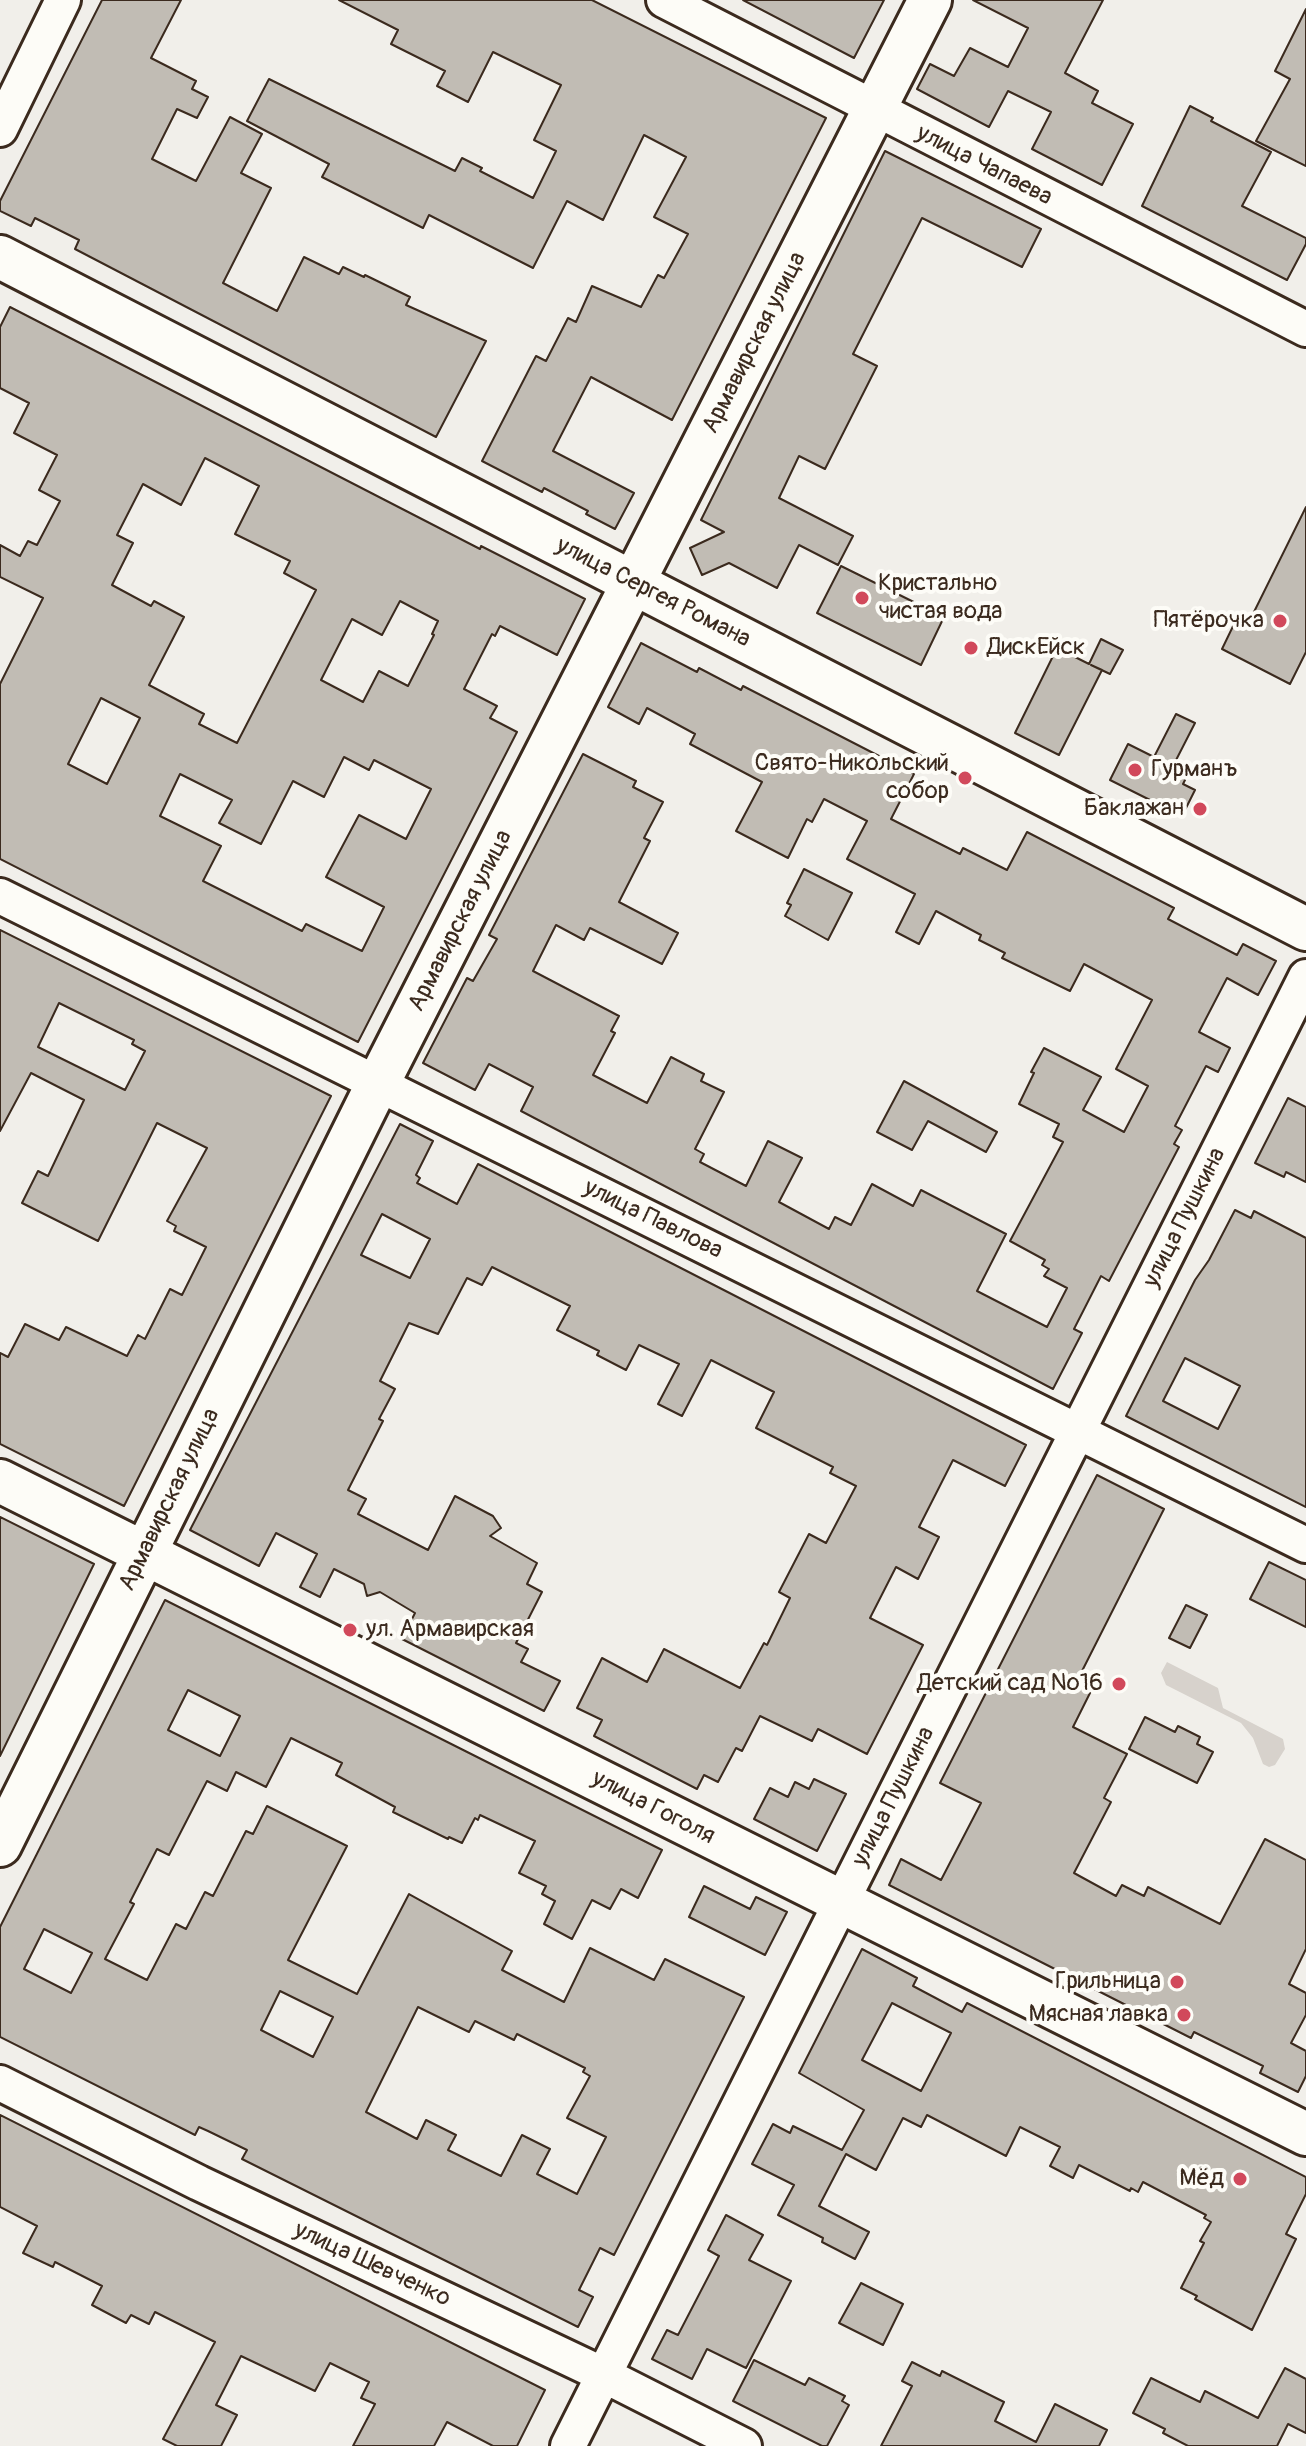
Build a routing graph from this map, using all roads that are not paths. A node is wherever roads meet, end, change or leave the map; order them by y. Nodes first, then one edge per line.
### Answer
1 (63, 0) edge
2 (664, 0) edge
3 (930, 0) edge
4 (874, 110) junction
5 (0, 129) edge
6 (0, 257) edge
7 (1306, 329) edge
8 (633, 583) junction
9 (0, 896) edge
10 (1306, 929) edge
11 (1306, 977) edge
12 (378, 1084) junction
13 (1078, 1431) junction
14 (0, 1481) edge
15 (1306, 1545) edge
16 (144, 1553) junction
17 (0, 1845) edge
18 (841, 1902) junction
19 (0, 2083) edge
20 (1306, 2134) edge
21 (604, 2375) junction
22 (568, 2446) edge
23 (744, 2446) edge

1 - 5 street
2 - 4 street, улица Чапаева
3 - 4 street, Армавирская улица
4 - 7 street, улица Чапаева
4 - 8 street, Армавирская улица
6 - 8 street, улица Сергея Романа
8 - 10 street, улица Сергея Романа
8 - 12 street, Армавирская улица
9 - 12 street, улица Павлова
11 - 13 street, улица Пушкина
12 - 13 street, улица Павлова
12 - 16 street, Армавирская улица
13 - 15 street, улица Павлова
13 - 18 street, улица Пушкина
14 - 16 street, улица Гоголя
16 - 17 street, Армавирская улица
16 - 18 street, улица Гоголя
18 - 20 street, улица Гоголя
18 - 21 street, улица Пушкина
19 - 21 street, улица Шевченко
21 - 22 street, улица Пушкина
21 - 23 street, улица Шевченко

